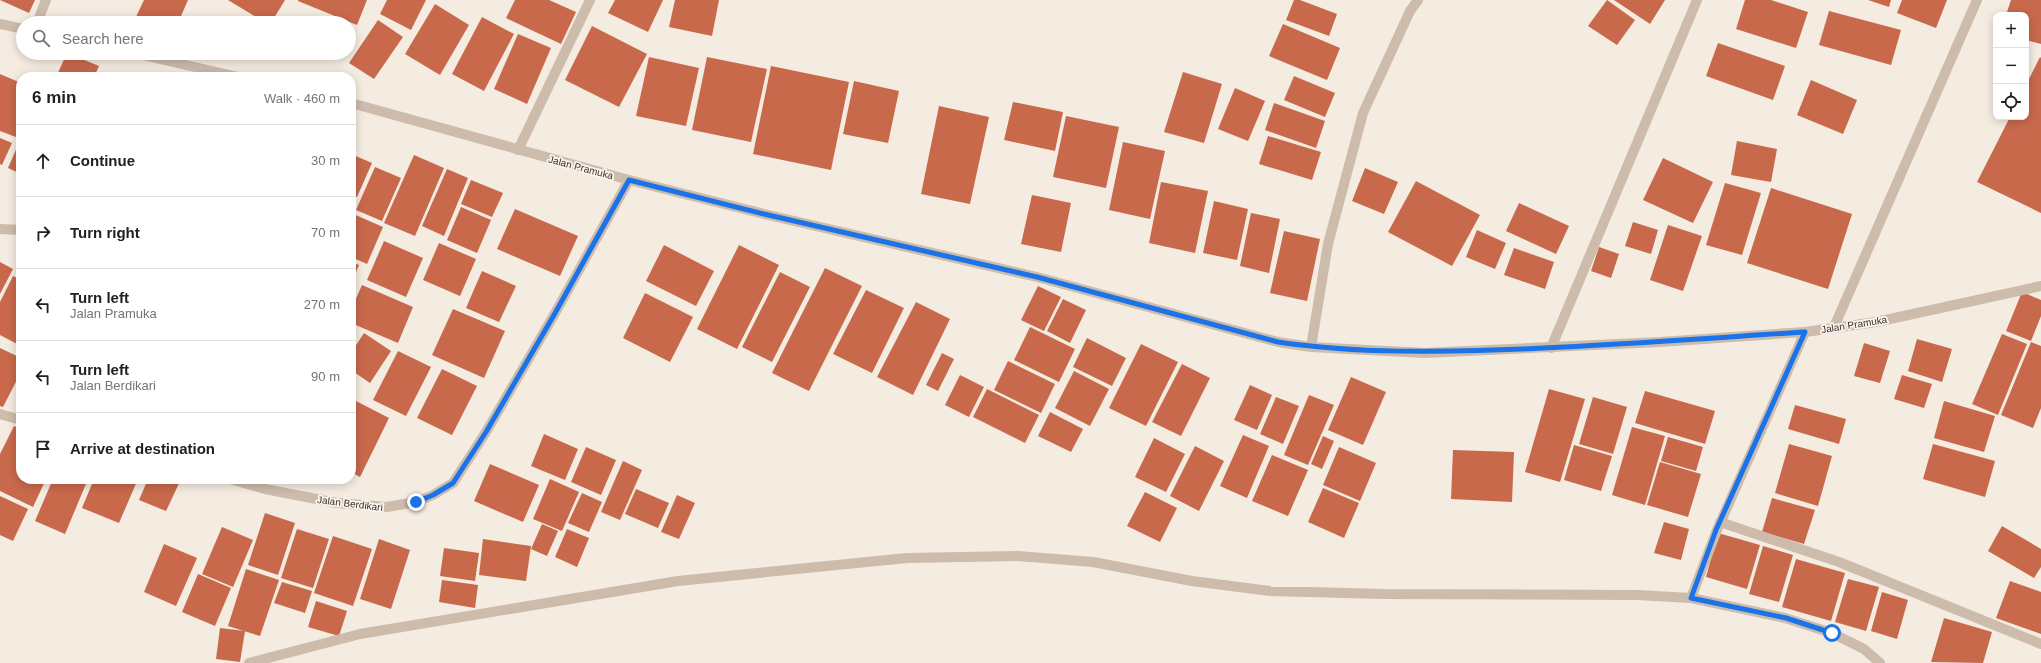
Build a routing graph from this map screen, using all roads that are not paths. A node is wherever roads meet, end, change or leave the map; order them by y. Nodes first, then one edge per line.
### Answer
1 (46, 0) edge
2 (590, 0) edge
3 (1418, 0) edge
4 (1698, 0) edge
5 (1977, 0) edge
6 (40, 16) edge
7 (0, 25) edge
8 (16, 28) edge
9 (164, 60) edge
10 (216, 72) edge
11 (356, 106) edge
12 (518, 150) junction
13 (629, 180) junction
14 (0, 229) edge
15 (16, 230) edge
16 (2041, 286) edge
17 (1834, 327) junction
18 (1805, 332) junction
19 (1311, 347) junction
20 (1551, 348) junction
21 (0, 414) edge
22 (16, 419) edge
23 (247, 484) edge
24 (1720, 522) junction
25 (1691, 598) junction
26 (2041, 644) edge
27 (248, 663) edge
28 (1880, 663) edge

1 - 6 street
2 - 12 street
3 - 19 street
4 - 20 street
5 - 17 street
7 - 8 street
9 - 10 street
11 - 12 street, Jalan Pramuka
12 - 13 street, Jalan Pramuka
13 - 19 street, Jalan Pramuka
13 - 23 street, Jalan Berdikari
14 - 15 street
16 - 17 street, Jalan Pramuka
17 - 18 street, Jalan Pramuka
18 - 20 street, Jalan Pramuka
18 - 24 street
19 - 20 street, Jalan Pramuka
21 - 22 street
24 - 25 street
24 - 26 street
25 - 27 street
25 - 28 street

